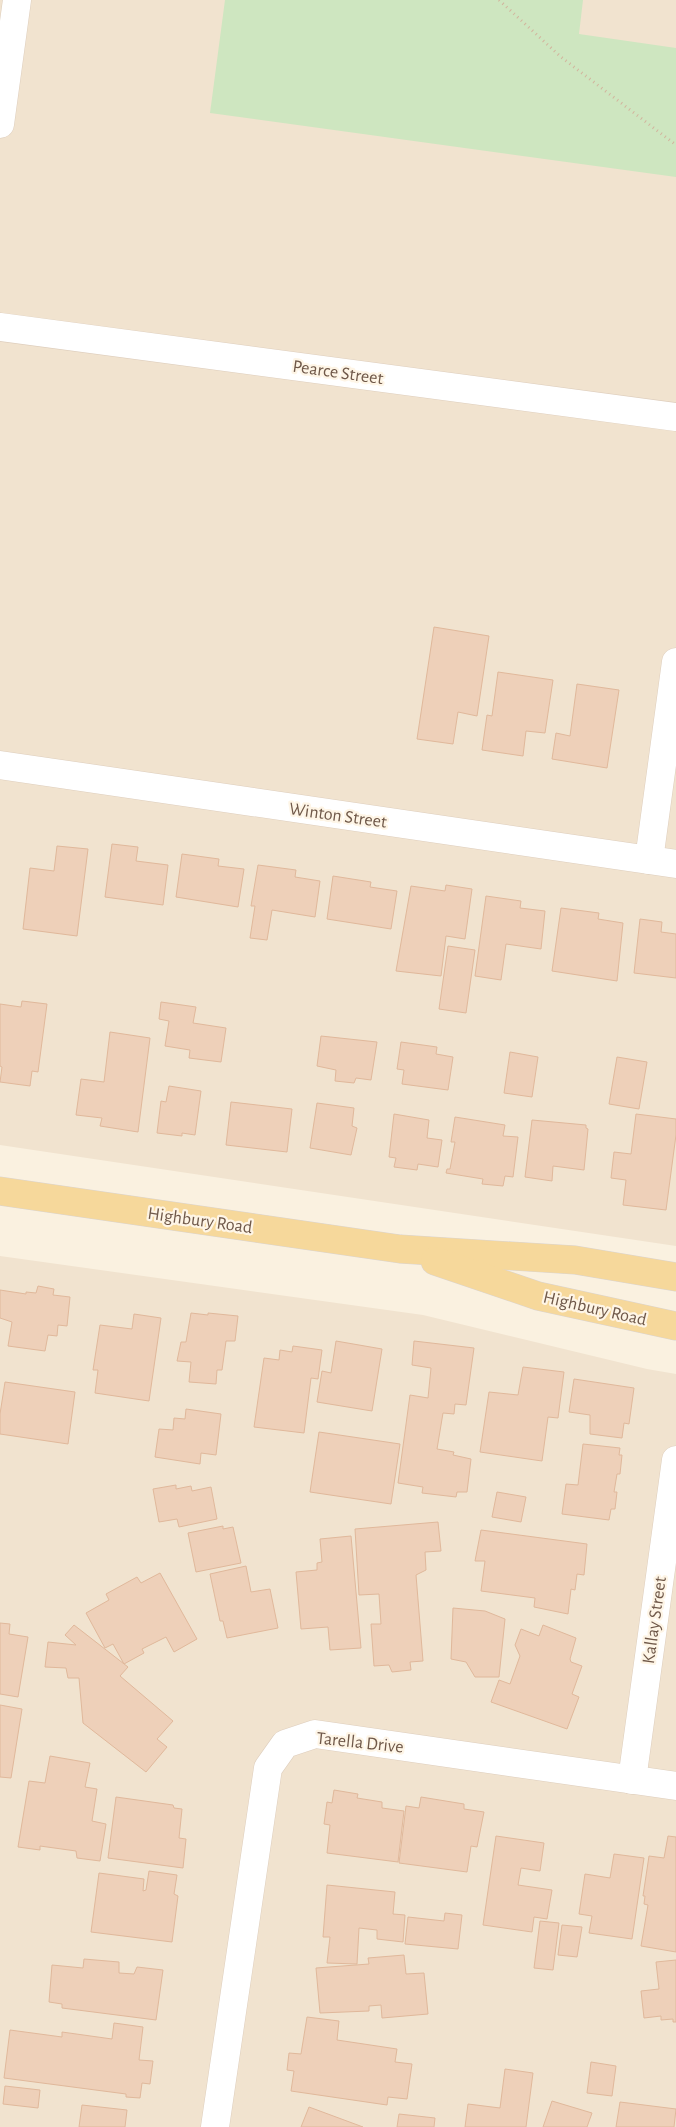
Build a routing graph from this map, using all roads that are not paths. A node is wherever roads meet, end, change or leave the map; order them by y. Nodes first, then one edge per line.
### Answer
1 (18, 0) edge
2 (0, 124) edge
3 (0, 327) edge
4 (676, 417) edge
5 (676, 662) edge
6 (0, 765) edge
7 (649, 860) junction
8 (676, 864) edge
9 (0, 1191) edge
10 (400, 1249) junction
11 (676, 1277) edge
12 (676, 1326) edge
13 (676, 1460) edge
14 (632, 1780) junction
15 (676, 1786) edge
16 (215, 2127) edge

1 - 2 street
3 - 4 street, Pearce Street
5 - 7 street
6 - 7 street, Winton Street
7 - 8 street, Winton Street
9 - 10 main road, Highbury Road
10 - 11 main road, Highbury Road
10 - 12 main road, Highbury Road
13 - 14 street, Kallay Street
14 - 15 street, Tarella Drive
14 - 16 street, Tarella Drive

